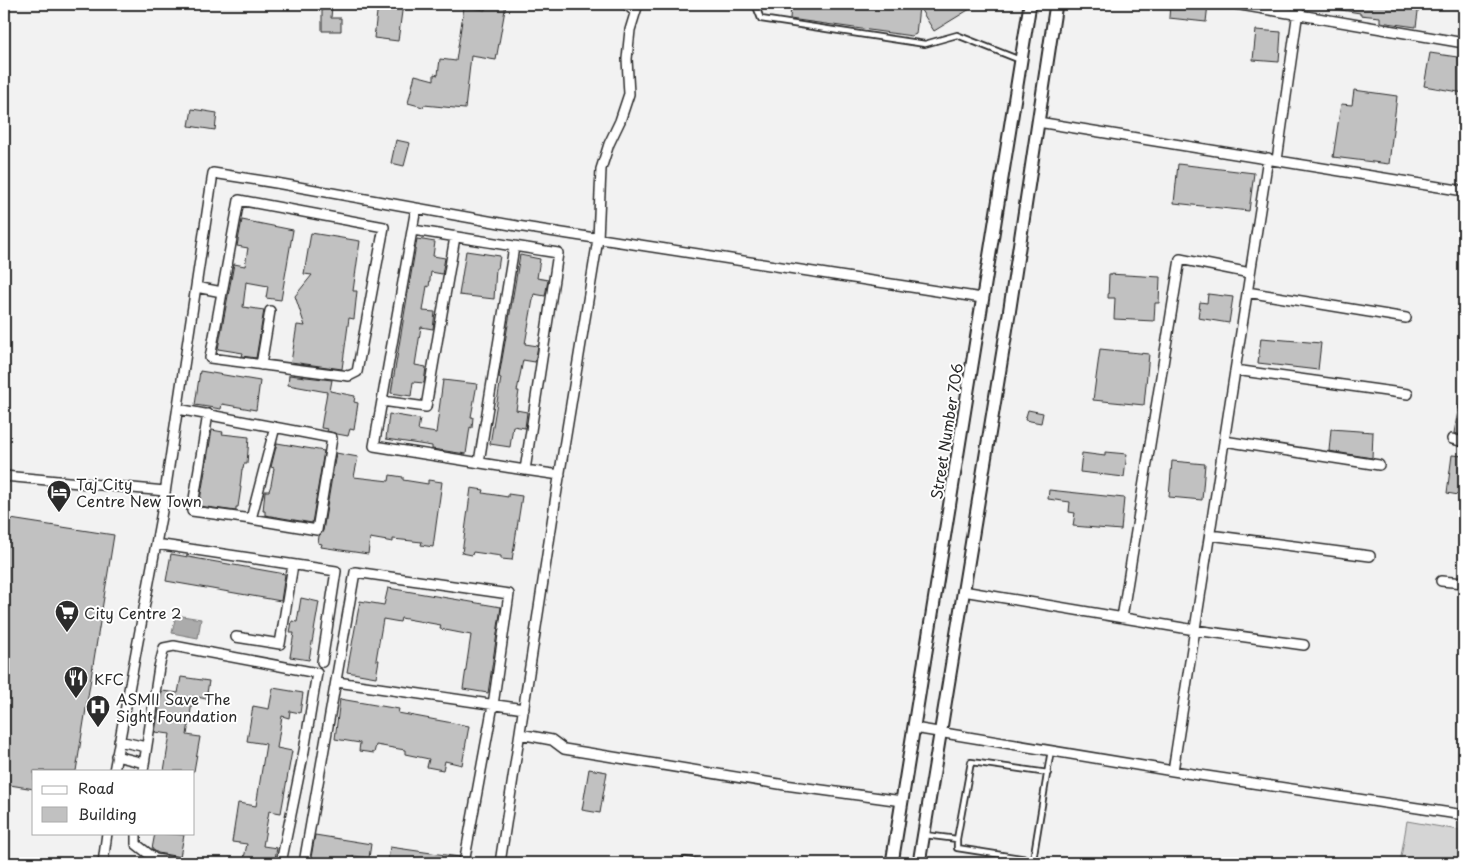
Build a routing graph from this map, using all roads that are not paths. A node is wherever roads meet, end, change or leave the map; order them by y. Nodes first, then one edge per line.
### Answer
1 (626, 4) edge
2 (755, 4) edge
3 (1030, 4) edge
4 (1056, 4) edge
5 (1235, 4) edge
6 (1299, 4) edge
7 (636, 8) edge
8 (1297, 16) junction
9 (1464, 43) edge
10 (1021, 60) junction
11 (1038, 122) junction
12 (1272, 159) junction
13 (1464, 191) edge
14 (416, 208) junction
15 (412, 230) junction
16 (455, 237) junction
17 (598, 238) junction
18 (514, 247) junction
19 (1250, 273) junction
20 (196, 287) junction
21 (222, 292) junction
22 (1247, 292) junction
23 (982, 298) junction
24 (270, 311) dead end
25 (1406, 318) dead end
26 (261, 365) junction
27 (1235, 370) junction
28 (1408, 394) dead end
29 (382, 401) junction
30 (178, 409) junction
31 (208, 414) junction
32 (275, 427) junction
33 (1452, 440) dead end
34 (1224, 441) junction
35 (1464, 442) edge
36 (479, 462) junction
37 (1380, 465) dead end
38 (525, 470) junction
39 (560, 475) junction
40 (4, 476) edge
41 (166, 491) junction
42 (251, 518) junction
43 (1210, 535) junction
44 (156, 544) junction
45 (1370, 556) dead end
46 (292, 565) junction
47 (1442, 581) dead end
48 (1464, 583) edge
49 (962, 592) junction
50 (1122, 618) junction
51 (1195, 630) junction
52 (236, 637) dead end
53 (1304, 645) dead end
54 (322, 662) dead end
55 (337, 682) junction
56 (493, 705) junction
57 (524, 708) junction
58 (914, 728) junction
59 (940, 731) junction
60 (520, 734) junction
61 (119, 741) junction
62 (146, 747) junction
63 (1051, 750) junction
64 (116, 756) junction
65 (143, 767) edge
66 (114, 770) edge
67 (1173, 771) junction
68 (1048, 773) junction
69 (902, 801) junction
70 (1464, 816) edge
71 (107, 834) edge
72 (136, 834) edge
73 (924, 835) junction
74 (957, 839) junction
75 (103, 863) edge
76 (179, 863) edge
77 (281, 863) edge
78 (304, 863) edge
79 (464, 863) edge
80 (500, 863) edge
81 (679, 863) edge
82 (706, 863) edge
83 (892, 863) edge
84 (919, 863) edge

1 - 7 street
2 - 10 lane
3 - 10 street, Street Number 706
4 - 11 street
5 - 8 street
6 - 8 street
7 - 17 street
8 - 9 street
8 - 12 street
10 - 23 street, Street Number 706
11 - 12 street
11 - 49 street
12 - 13 street
12 - 19 street
14 - 15 street
14 - 17 street
14 - 20 street
15 - 16 street
15 - 29 street
16 - 18 street
16 - 29 street
17 - 23 street
17 - 39 street
18 - 36 street
18 - 38 street
19 - 22 street
19 - 50 street
20 - 21 street
20 - 30 street
21 - 26 street
21 - 26 street
22 - 25 street
22 - 27 street
23 - 58 street, Street Number 706
24 - 26 street
27 - 28 street
27 - 34 street
29 - 36 street
30 - 31 street
30 - 41 street
31 - 32 street
31 - 42 street
32 - 42 street
32 - 42 street
33 - 35 street
34 - 37 street
34 - 43 street
36 - 38 street
38 - 39 street
39 - 57 street
40 - 41 street
41 - 44 street
43 - 45 street
43 - 51 street
44 - 46 street
44 - 61 street
46 - 52 street
46 - 54 street
47 - 48 street
49 - 50 street
49 - 59 street
50 - 51 street
51 - 53 street
51 - 67 street
55 - 56 street
55 - 56 street
55 - 78 street
56 - 57 street
56 - 79 street
57 - 60 street
58 - 59 street
58 - 69 street, Street Number 706
59 - 63 street
59 - 73 street
60 - 69 street
60 - 80 street
61 - 62 street
61 - 64 street
62 - 65 street
62 - 77 street
63 - 67 street
63 - 68 lane
64 - 65 street
64 - 66 street
67 - 70 street
68 - 74 lane
68 - 74 lane
69 - 83 street, Street Number 706
71 - 75 street
72 - 76 street
73 - 74 lane
73 - 84 street
81 - 82 lane

